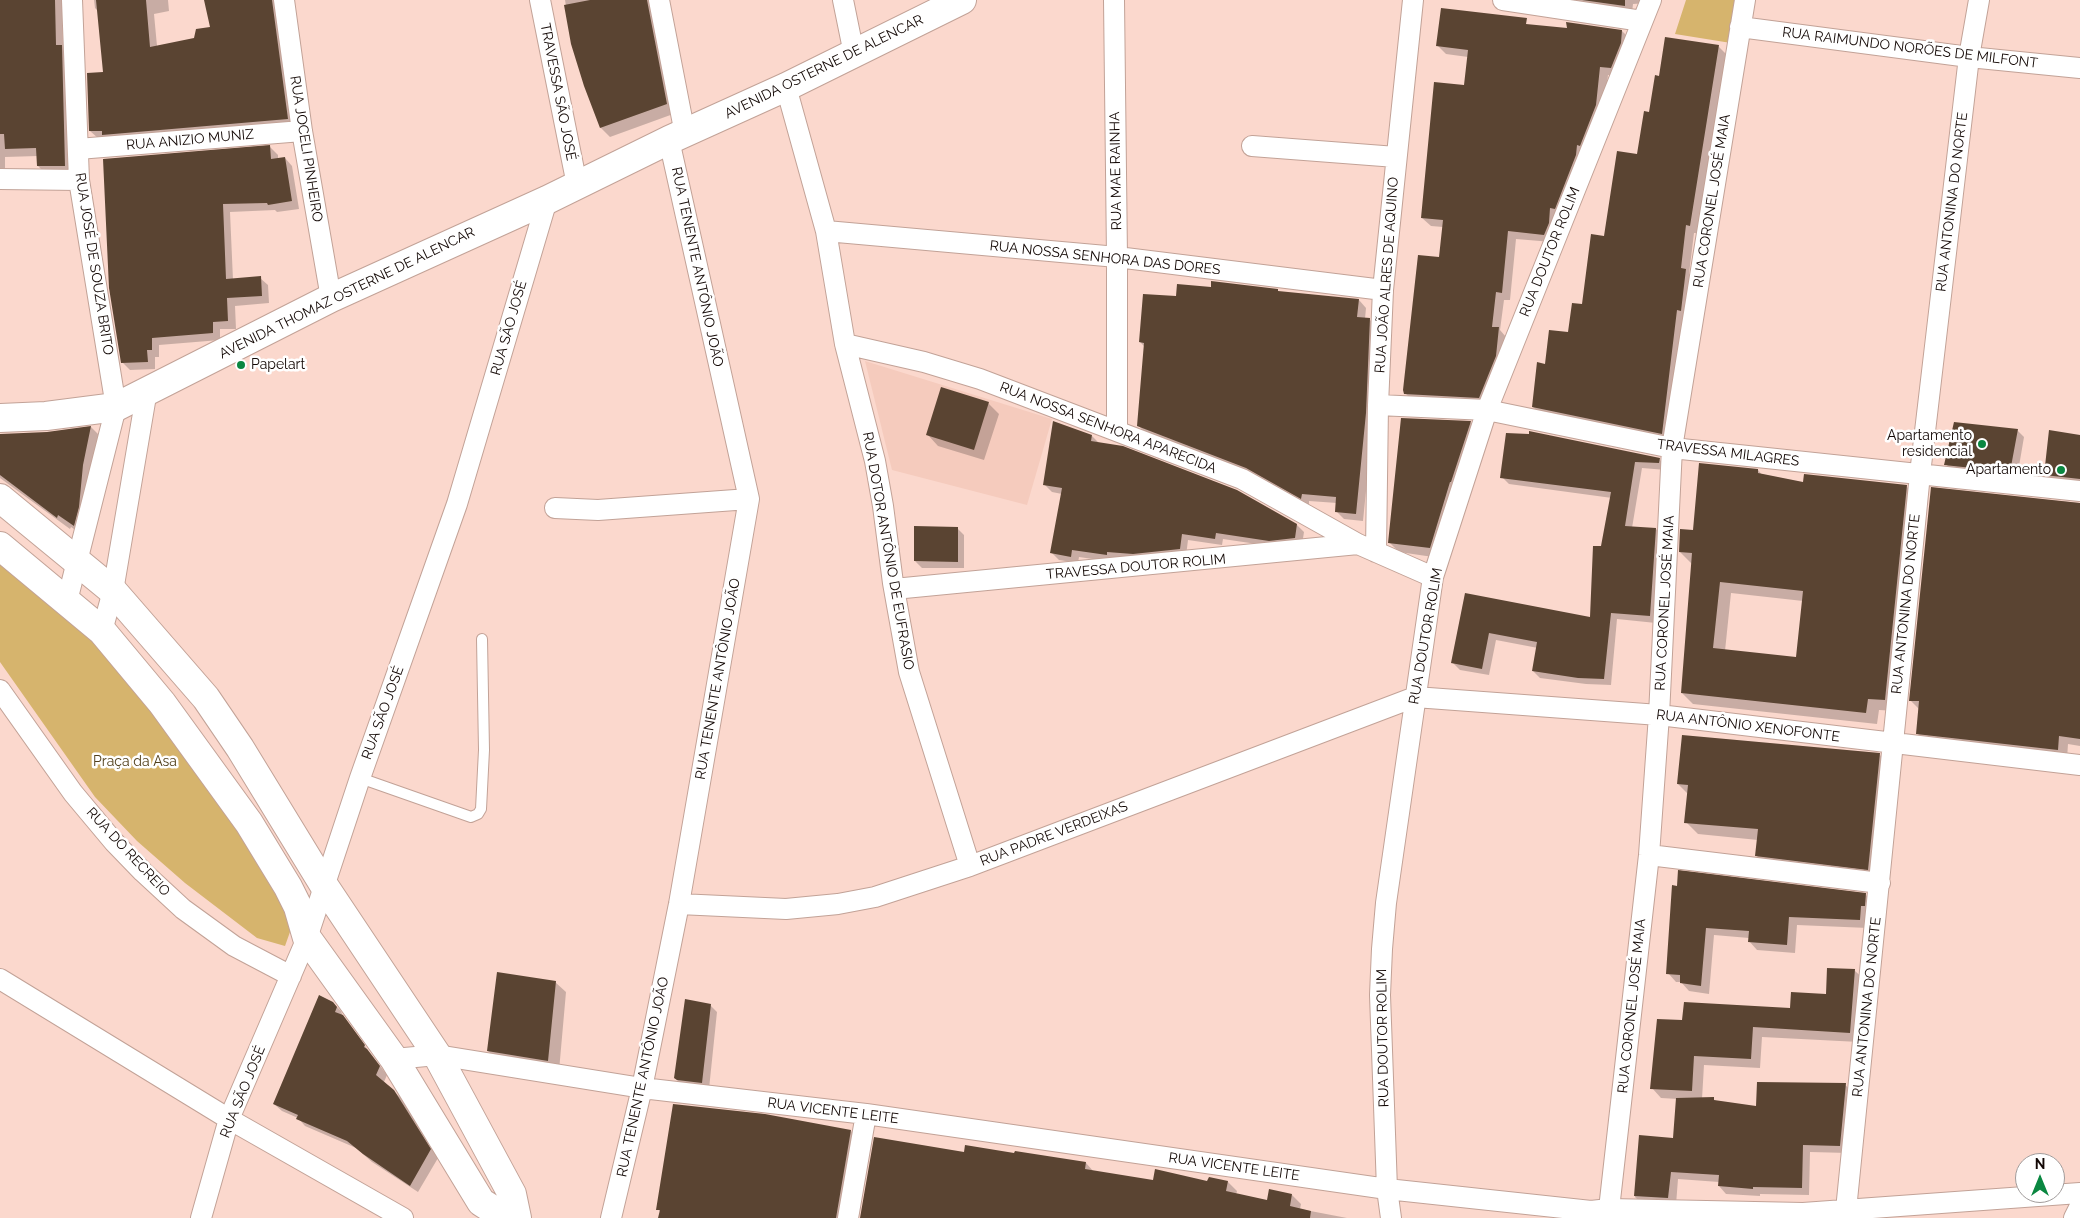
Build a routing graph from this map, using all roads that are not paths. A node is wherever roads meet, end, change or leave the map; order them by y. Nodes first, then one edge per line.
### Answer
1 (72, 0) edge
2 (284, 0) edge
3 (540, 0) edge
4 (659, 0) edge
5 (843, 0) edge
6 (962, 0) edge
7 (1114, 0) edge
8 (1413, 0) edge
9 (1504, 0) edge
10 (1651, 0) edge
11 (1745, 0) edge
12 (1978, 0) edge
13 (1642, 21) junction
14 (1740, 27) junction
15 (854, 54) junction
16 (1969, 57) junction
17 (2080, 68) edge
18 (786, 87) junction
19 (302, 131) junction
20 (677, 137) junction
21 (1252, 146) dead end
22 (78, 150) junction
23 (1396, 157) junction
24 (0, 179) edge
25 (79, 180) junction
26 (577, 185) junction
27 (547, 200) junction
28 (826, 231) junction
29 (1117, 257) junction
30 (1383, 290) junction
31 (331, 298) junction
32 (845, 344) junction
33 (147, 390) junction
34 (1378, 405) junction
35 (116, 407) junction
36 (1487, 410) junction
37 (0, 418) edge
38 (1117, 431) junction
39 (1672, 448) junction
40 (1920, 474) junction
41 (2080, 490) edge
42 (0, 498) edge
43 (749, 499) junction
44 (555, 508) dead end
45 (0, 546) edge
46 (1367, 548) junction
47 (77, 561) junction
48 (1433, 577) junction
49 (894, 589) junction
50 (113, 591) junction
51 (67, 601) junction
52 (102, 631) junction
53 (482, 639) dead end
54 (0, 690) edge
55 (1415, 697) junction
56 (1660, 715) junction
57 (1892, 744) junction
58 (2080, 765) edge
59 (360, 778) junction
60 (1648, 855) junction
61 (970, 866) junction
62 (1880, 883) junction
63 (324, 887) junction
64 (679, 904) junction
65 (307, 938) junction
66 (291, 976) junction
67 (0, 979) edge
68 (437, 1055) junction
69 (394, 1059) junction
70 (642, 1088) junction
71 (866, 1114) junction
72 (229, 1119) junction
73 (1387, 1189) junction
74 (2080, 1193) edge
75 (2080, 1206) edge
76 (1846, 1210) junction
77 (1597, 1213) edge
78 (1803, 1215) edge
79 (201, 1218) edge
80 (403, 1218) edge
81 (506, 1218) edge
82 (517, 1218) edge
83 (611, 1218) edge
84 (848, 1218) edge
85 (1391, 1218) edge
86 (2074, 1218) edge

1 - 22 street, RUA JOSÉ DE SOUZA BRITO
2 - 19 street, RUA JOCELI PINHEIRO
3 - 26 street, TRAVESSA SÃO JOSÉ
4 - 20 street, RUA TENENTE ANTÔNIO JOÃO
5 - 15 street
6 - 15 main road, AVENIDA OSTERNE DE ALENCAR
7 - 29 street, RUA MAE RAINHA
8 - 23 street, RUA JOÃO ALRES DE AQUINO
9 - 13 street
10 - 13 street, RUA DOUTOR ROLIM
11 - 14 street, RUA CORONEL JOSÉ MAIA
12 - 16 street, RUA ANTONINA DO NORTE
13 - 36 street, RUA DOUTOR ROLIM
14 - 16 street, RUA RAIMUNDO NORÕES DE MILFONT
14 - 39 street, RUA CORONEL JOSÉ MAIA
15 - 18 main road, AVENIDA OSTERNE DE ALENCAR
16 - 17 street, RUA RAIMUNDO NORÕES DE MILFONT
16 - 40 street, RUA ANTONINA DO NORTE
18 - 20 main road, AVENIDA OSTERNE DE ALENCAR
18 - 28 street, RUA DOTOR ANTÔNIO DE EUFRASIO
19 - 22 street, RUA ANIZIO MUNIZ
19 - 31 street, RUA JOCELI PINHEIRO
20 - 26 main road, AVENIDA THOMAZ OSTERNE DE ALENCAR
20 - 43 street, RUA TENENTE ANTÔNIO JOÃO
21 - 23 street
22 - 25 street, RUA JOSÉ DE SOUZA BRITO
23 - 30 street, RUA JOÃO ALRES DE AQUINO
24 - 25 street
25 - 35 street, RUA JOSÉ DE SOUZA BRITO
26 - 27 main road, AVENIDA THOMAZ OSTERNE DE ALENCAR
27 - 31 main road, AVENIDA THOMAZ OSTERNE DE ALENCAR
27 - 59 street, RUA SÃO JOSÉ
28 - 29 street, RUA NOSSA SENHORA DAS DORES
28 - 32 street, RUA DOTOR ANTÔNIO DE EUFRASIO
29 - 30 street, RUA NOSSA SENHORA DAS DORES
29 - 38 street, RUA MAE RAINHA
30 - 34 street, RUA JOÃO ALRES DE AQUINO
31 - 33 main road, AVENIDA THOMAZ OSTERNE DE ALENCAR
32 - 38 street, RUA NOSSA SENHORA APARECIDA
32 - 49 street, RUA DOTOR ANTÔNIO DE EUFRASIO
33 - 35 main road, AVENIDA THOMAZ OSTERNE DE ALENCAR
33 - 50 street
34 - 36 street, TRAVESSA MILAGRES
34 - 46 street, RUA JOÃO ALRES DE AQUINO
35 - 37 main road, AVENIDA THOMAZ OSTERNE DE ALENCAR
35 - 47 street
36 - 39 street, TRAVESSA MILAGRES
36 - 48 street, RUA DOUTOR ROLIM
38 - 46 street, RUA NOSSA SENHORA APARECIDA
39 - 40 street, TRAVESSA MILAGRES
39 - 56 street, RUA CORONEL JOSÉ MAIA
40 - 41 street, TRAVESSA MILAGRES
40 - 57 street, RUA ANTONINA DO NORTE
42 - 47 main road
43 - 44 street
43 - 64 street, RUA TENENTE ANTÔNIO JOÃO
45 - 51 main road
46 - 48 street, RUA NOSSA SENHORA APARECIDA
46 - 49 street, TRAVESSA DOUTOR ROLIM
47 - 50 main road
47 - 51 street
48 - 55 street, RUA DOUTOR ROLIM
49 - 61 street, RUA DOTOR ANTÔNIO DE EUFRASIO
50 - 52 street
50 - 63 main road
51 - 52 main road
52 - 65 main road
53 - 59 lane
54 - 66 street, RUA DO RECREIO
55 - 56 street, RUA ANTÔNIO XENOFONTE
55 - 61 street, RUA PADRE VERDEIXAS
55 - 73 street, RUA DOUTOR ROLIM
56 - 57 street, RUA ANTÔNIO XENOFONTE
56 - 60 street, RUA CORONEL JOSÉ MAIA
57 - 58 street, RUA ANTÔNIO XENOFONTE
57 - 62 street, RUA ANTONINA DO NORTE
59 - 63 street, RUA SÃO JOSÉ
60 - 62 street
60 - 77 street, RUA CORONEL JOSÉ MAIA
61 - 64 street, RUA PADRE VERDEIXAS
62 - 76 street, RUA ANTONINA DO NORTE
63 - 65 street, RUA SÃO JOSÉ
63 - 68 main road
64 - 70 street, RUA TENENTE ANTÔNIO JOÃO
65 - 66 street, RUA SÃO JOSÉ
65 - 69 main road
66 - 72 street, RUA SÃO JOSÉ
67 - 72 street
68 - 69 street, RUA VICENTE LEITE
68 - 70 street, RUA VICENTE LEITE
68 - 82 main road
69 - 81 main road
70 - 71 street, RUA VICENTE LEITE
70 - 83 street, RUA TENENTE ANTÔNIO JOÃO
71 - 73 street, RUA VICENTE LEITE
71 - 84 street
72 - 79 street, RUA SÃO JOSÉ
72 - 80 street
73 - 77 street, RUA VICENTE LEITE
73 - 85 street, RUA DOUTOR ROLIM
74 - 76 street, RUA VICENTE LEITE
75 - 86 street
76 - 78 street, RUA VICENTE LEITE
77 - 78 street, RUA VICENTE LEITE

